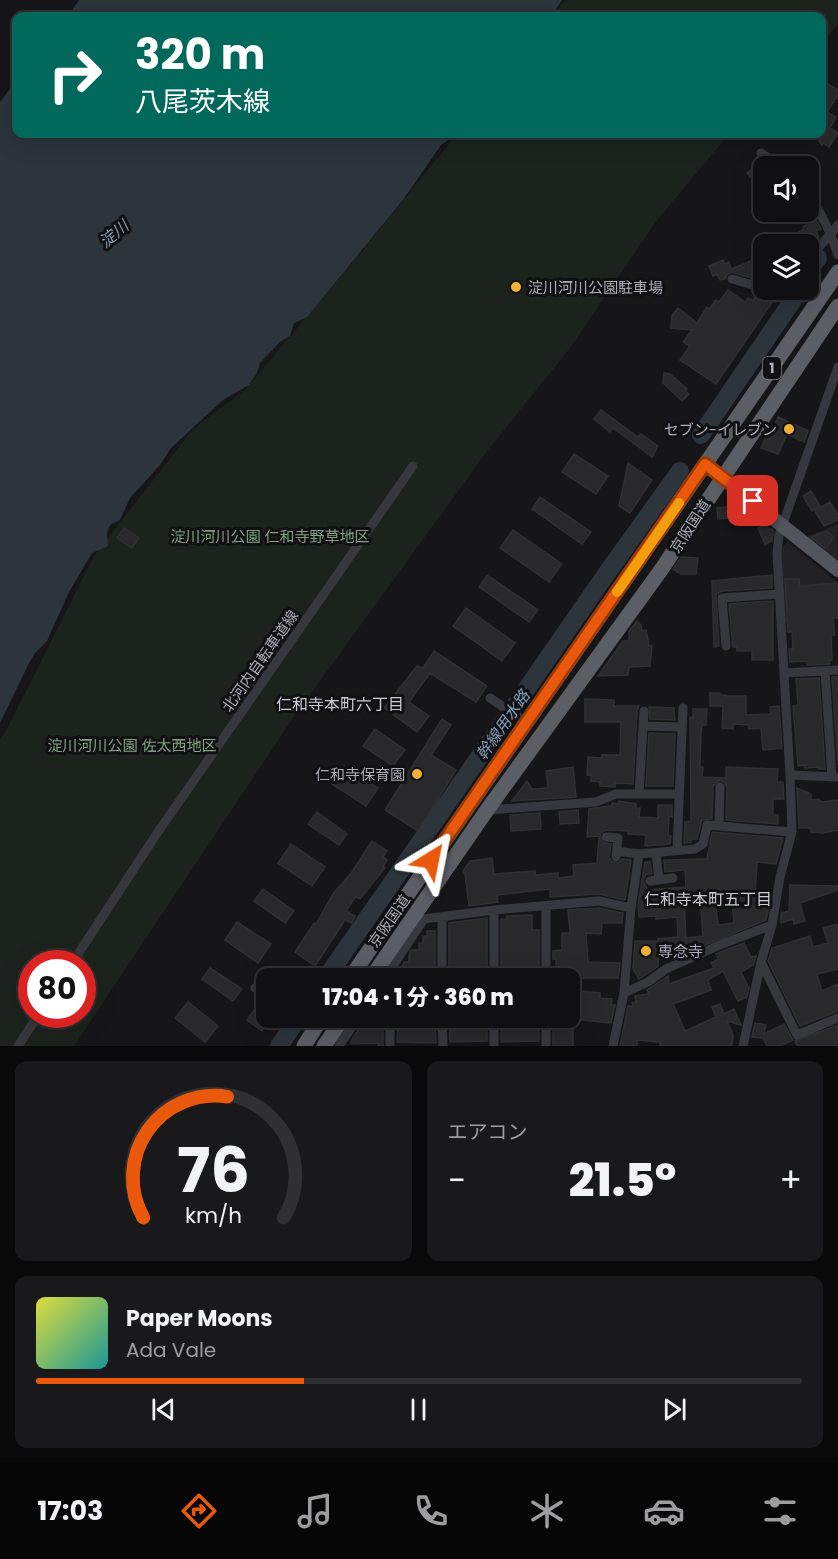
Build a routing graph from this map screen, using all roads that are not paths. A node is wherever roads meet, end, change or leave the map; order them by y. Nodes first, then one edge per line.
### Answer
1 (761, 153) dead end
2 (766, 156) edge
3 (819, 208) edge
4 (838, 225) edge
5 (831, 233) junction
6 (819, 247) edge
7 (838, 255) edge
8 (838, 272) edge
9 (732, 279) dead end
10 (753, 285) edge
11 (838, 306) edge
12 (838, 367) edge
13 (705, 464) junction
14 (413, 466) dead end
15 (723, 477) junction
16 (783, 525) junction
17 (838, 570) edge
18 (779, 594) junction
19 (726, 646) dead end
20 (838, 670) edge
21 (825, 671) junction
22 (784, 673) junction
23 (490, 698) dead end
24 (683, 708) dead end
25 (644, 711) dead end
26 (521, 719) junction
27 (643, 726) junction
28 (682, 727) junction
29 (790, 775) junction
30 (835, 777) edge
31 (720, 787) dead end
32 (639, 794) junction
33 (679, 794) junction
34 (487, 810) junction
35 (719, 826) junction
36 (792, 832) junction
37 (606, 837) dead end
38 (677, 850) junction
39 (656, 853) junction
40 (639, 854) junction
41 (673, 878) dead end
42 (546, 906) junction
43 (631, 908) junction
44 (494, 910) junction
45 (419, 917) junction
46 (442, 917) junction
47 (772, 925) junction
48 (81, 950) edge
49 (761, 962) junction
50 (357, 968) edge
51 (379, 968) edge
52 (392, 968) edge
53 (442, 968) edge
54 (494, 968) edge
55 (546, 968) edge
56 (624, 993) junction
57 (838, 1018) edge
58 (30, 1028) edge
59 (308, 1028) edge
60 (336, 1028) edge
61 (351, 1028) edge
62 (390, 1028) edge
63 (442, 1028) edge
64 (494, 1028) edge
65 (546, 1028) edge
66 (18, 1046) edge
67 (304, 1046) edge
68 (324, 1046) edge
69 (339, 1046) edge
70 (390, 1046) edge
71 (443, 1046) edge
72 (494, 1046) edge
73 (546, 1046) edge
74 (613, 1046) edge
75 (743, 1046) edge

1 - 2 street
3 - 5 street
4 - 5 street
5 - 6 street
5 - 7 street
8 - 13 highway, 京阪国道 / 1
9 - 10 street
11 - 15 highway, 京阪国道 / 1
12 - 16 street
13 - 15 main road
13 - 26 highway, 京阪国道 / 1
14 - 48 street, 北河内自転車道線
15 - 16 main road
15 - 34 highway, 京阪国道 / 1
16 - 17 main road
16 - 18 street
18 - 19 street
18 - 22 street
20 - 21 street
21 - 22 street
21 - 30 street
22 - 29 street
23 - 26 street
24 - 28 street
25 - 27 street
26 - 50 highway, 京阪国道 / 1
27 - 28 street
27 - 32 street
28 - 33 street
29 - 30 street
29 - 36 street
31 - 35 street
32 - 33 street
32 - 34 street
33 - 38 street
34 - 45 highway, 京阪国道 / 1
35 - 36 street
35 - 38 street
36 - 47 street
37 - 40 street
38 - 39 street
39 - 40 street
39 - 41 street
40 - 43 street
42 - 43 street
42 - 44 street
42 - 55 street
43 - 56 street
44 - 46 street
44 - 54 street
45 - 46 street
45 - 51 highway, 京阪国道 / 1
45 - 52 street
46 - 53 street
47 - 49 street
47 - 56 street
49 - 57 street
49 - 75 street
56 - 74 street
58 - 66 street
59 - 67 highway
60 - 68 highway
61 - 69 street
62 - 70 street
63 - 71 street
64 - 72 street
65 - 73 street

